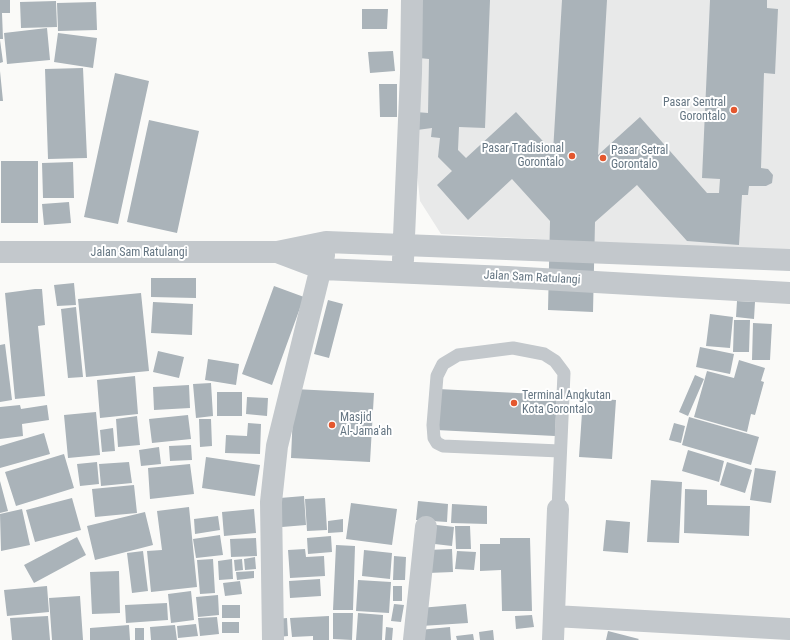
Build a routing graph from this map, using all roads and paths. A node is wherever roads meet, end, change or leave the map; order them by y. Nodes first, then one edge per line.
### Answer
1 (412, 0) edge
2 (326, 242) junction
3 (403, 244) junction
4 (0, 252) edge
5 (278, 252) junction
6 (790, 260) edge
7 (322, 269) junction
8 (403, 273) junction
9 (790, 293) edge
10 (560, 451) junction
11 (558, 509) joint
12 (426, 527) dead end
13 (554, 616) junction
14 (789, 629) edge
15 (274, 640) edge
16 (414, 640) edge
17 (553, 640) edge

1 - 3 street
2 - 3 street, Jalan Sam Ratulangi
2 - 5 street, Jalan Sam Ratulangi
2 - 7 street
3 - 6 street, Jalan Sam Ratulangi
3 - 8 street
4 - 5 street, Jalan Sam Ratulangi
5 - 7 street, Jalan Sam Ratulangi
7 - 8 street, Jalan Sam Ratulangi
7 - 15 street
8 - 9 street, Jalan Sam Ratulangi
10 - 10 lane
10 - 11 lane
11 - 13 street
12 - 16 street
13 - 14 street
13 - 17 street

